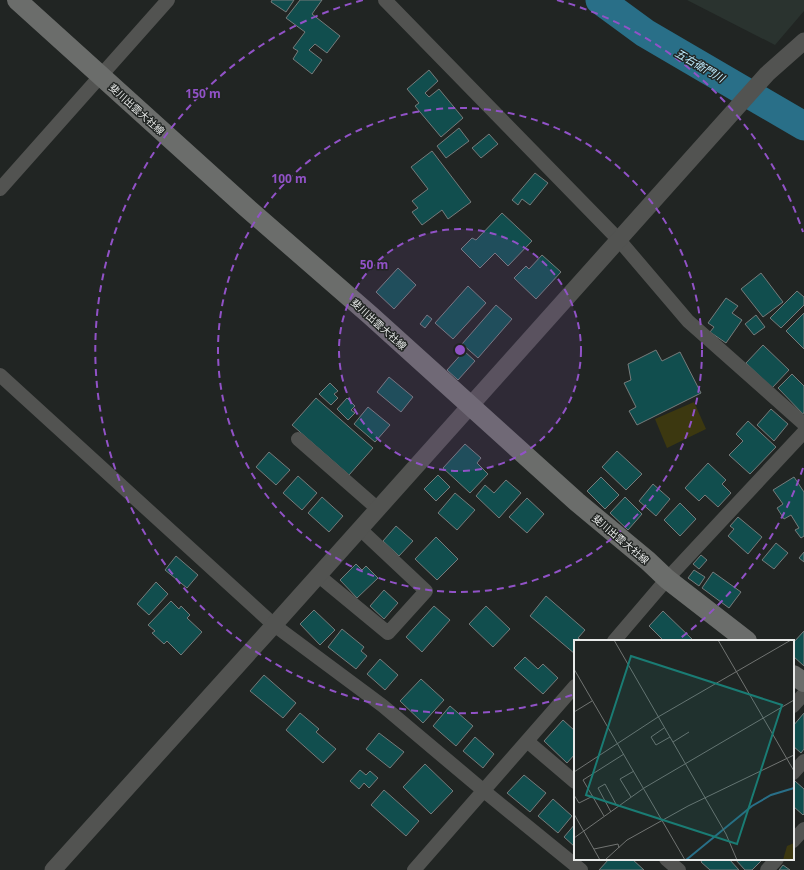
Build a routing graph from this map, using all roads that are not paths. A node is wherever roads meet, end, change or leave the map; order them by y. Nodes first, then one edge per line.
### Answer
1 (17, 0) edge
2 (168, 0) edge
3 (384, 0) edge
4 (804, 41) edge
5 (100, 76) junction
6 (0, 189) edge
7 (619, 240) junction
8 (0, 375) edge
9 (470, 406) junction
10 (804, 424) edge
11 (804, 432) edge
12 (298, 439) dead end
13 (378, 509) junction
14 (360, 529) junction
15 (318, 576) junction
16 (667, 580) junction
17 (274, 625) junction
18 (739, 639) edge
19 (615, 640) edge
20 (794, 675) edge
21 (804, 682) edge
22 (574, 687) edge
23 (804, 694) edge
24 (794, 705) edge
25 (527, 741) junction
26 (804, 761) edge
27 (794, 772) edge
28 (574, 781) edge
29 (484, 791) junction
30 (667, 860) edge
31 (776, 860) edge
32 (53, 870) edge
33 (414, 870) edge
34 (581, 870) edge
35 (679, 870) edge
36 (767, 870) edge

1 - 5 main road, 斐川出雲大社線
2 - 5 street
3 - 7 street
4 - 7 street
5 - 6 street
5 - 9 main road, 斐川出雲大社線
7 - 9 street
7 - 10 street
8 - 17 street
9 - 13 street
9 - 16 main road, 斐川出雲大社線
11 - 16 street
12 - 13 street
13 - 14 street
14 - 15 street
14 - 15 street
15 - 17 street
16 - 18 main road, 斐川出雲大社線
16 - 19 street
17 - 29 street
17 - 32 street
20 - 21 main road
22 - 25 street
23 - 24 street
25 - 28 street
25 - 29 street
26 - 27 street
29 - 33 street
29 - 34 street
30 - 35 street
31 - 36 street

